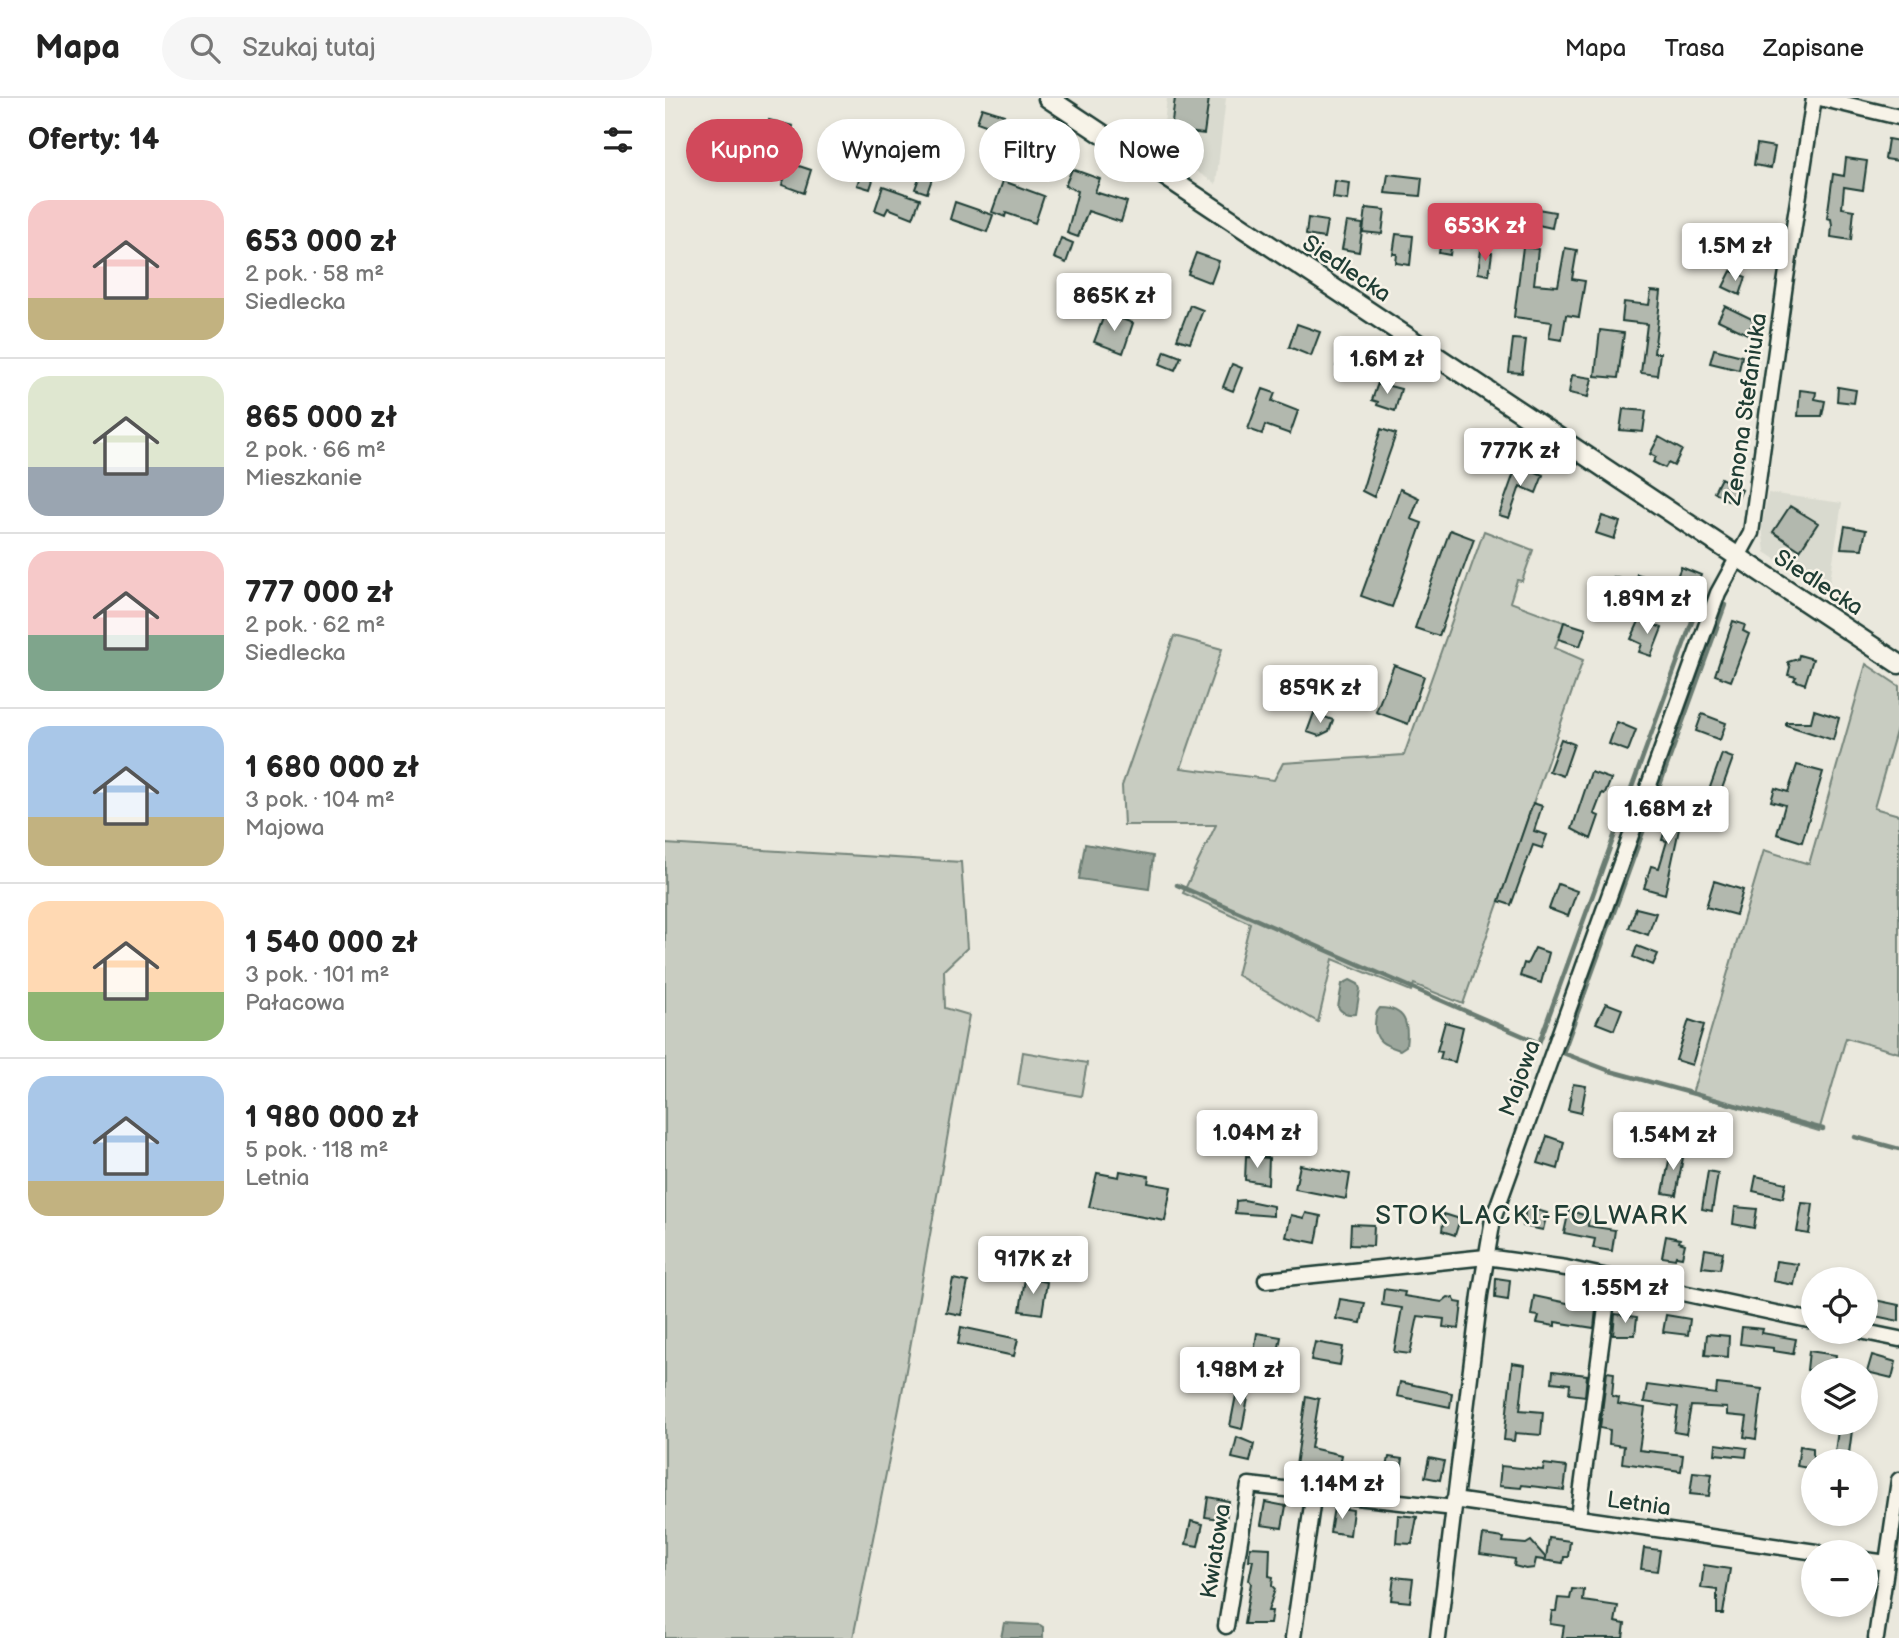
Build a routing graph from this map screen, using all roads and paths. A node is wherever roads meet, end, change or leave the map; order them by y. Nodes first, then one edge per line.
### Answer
1 (1048, 98) edge
2 (1814, 98) edge
3 (1820, 98) edge
4 (1899, 117) edge
5 (1736, 556) junction
6 (1899, 664) edge
7 (1486, 1257) junction
8 (1610, 1278) junction
9 (1266, 1280) dead end
10 (1801, 1318) edge
11 (1878, 1335) edge
12 (1899, 1339) edge
13 (1899, 1480) edge
14 (1249, 1485) joint
15 (1314, 1491) junction
16 (1454, 1504) junction
17 (1578, 1517) junction
18 (1801, 1550) edge
19 (1878, 1562) edge
20 (1887, 1563) junction
21 (1226, 1626) dead end
22 (1293, 1638) edge
23 (1438, 1638) edge
24 (1876, 1638) edge

1 - 5 main road, Siedlecka
2 - 5 street, Zenona Stefaniuka
3 - 4 street
5 - 6 main road, Siedlecka
5 - 7 street, Majowa
7 - 8 street
7 - 9 street
7 - 16 street, Majowa
8 - 10 street
8 - 17 street
11 - 12 street
13 - 20 street
14 - 15 street, Letnia
14 - 21 street, Kwiatowa
15 - 16 street, Letnia
15 - 22 street
16 - 17 street, Letnia
16 - 23 street, Majowa
17 - 18 street, Letnia
19 - 20 street
20 - 24 street

